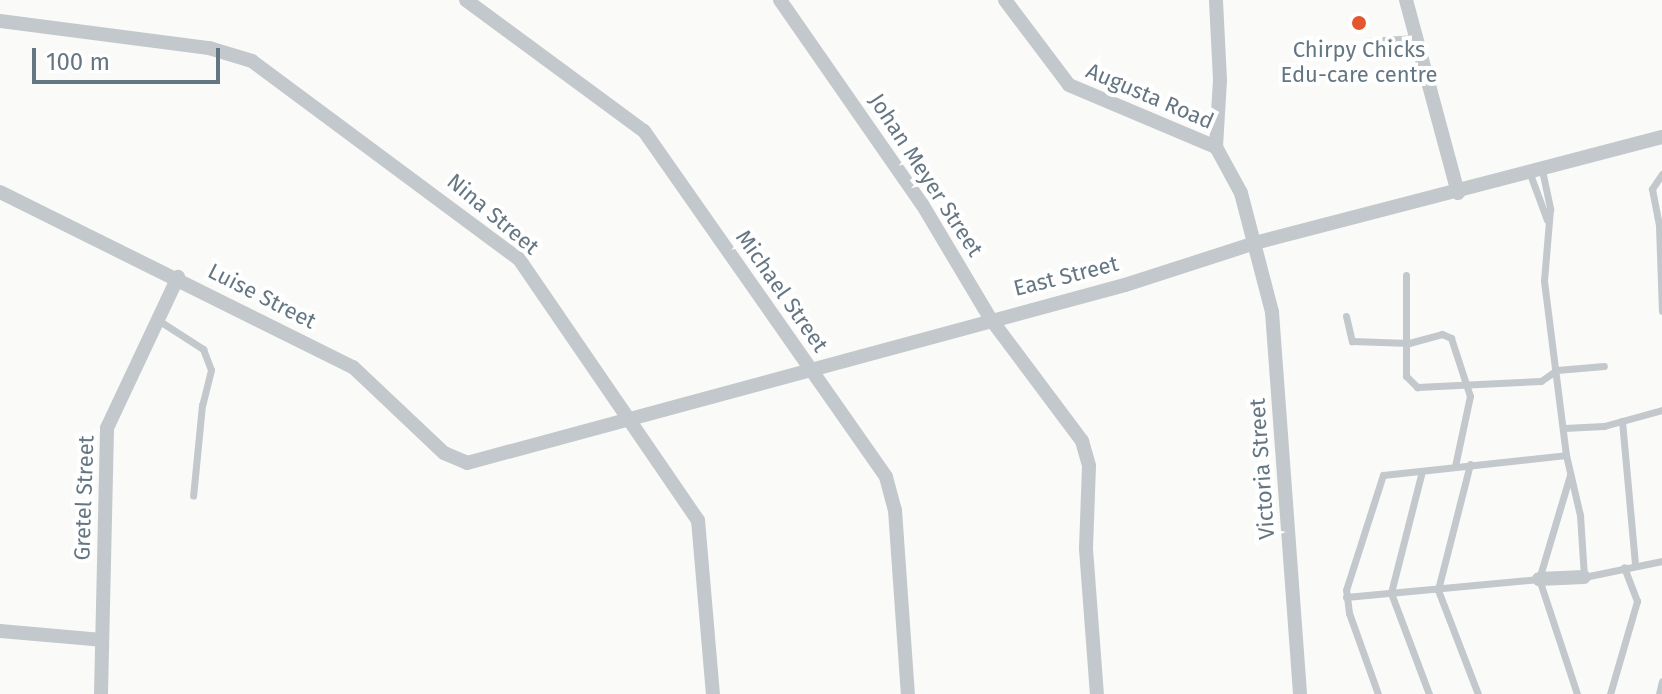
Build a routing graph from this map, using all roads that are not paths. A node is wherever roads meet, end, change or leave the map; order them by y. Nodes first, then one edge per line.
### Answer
1 (466, 0) edge
2 (780, 0) edge
3 (1005, 0) edge
4 (1216, 0) edge
5 (1406, 0) edge
6 (0, 21) edge
7 (1416, 38) junction
8 (1368, 41) dead end
9 (1662, 137) edge
10 (1216, 147) junction
11 (1536, 172) junction
12 (1662, 174) edge
13 (0, 192) edge
14 (1458, 193) junction
15 (1547, 220) junction
16 (1255, 243) junction
17 (1406, 275) dead end
18 (178, 277) junction
19 (1662, 307) edge
20 (1346, 316) dead end
21 (990, 318) junction
22 (158, 320) junction
23 (1404, 342) junction
24 (1604, 366) dead end
25 (810, 370) junction
26 (1557, 370) junction
27 (1469, 388) junction
28 (1662, 410) edge
29 (630, 419) junction
30 (1622, 421) junction
31 (1564, 428) junction
32 (1566, 455) junction
33 (482, 460) joint
34 (1470, 464) junction
35 (1455, 466) junction
36 (1422, 471) junction
37 (1571, 474) junction
38 (193, 496) dead end
39 (1662, 561) edge
40 (1635, 563) junction
41 (1624, 567) junction
42 (1584, 577) junction
43 (1539, 579) junction
44 (1438, 590) junction
45 (1391, 593) junction
46 (1346, 597) junction
47 (0, 631) edge
48 (102, 640) junction
49 (1662, 681) edge
50 (101, 694) edge
51 (713, 694) edge
52 (908, 694) edge
53 (1097, 694) edge
54 (1292, 694) edge
55 (1300, 694) edge
56 (1378, 694) edge
57 (1429, 694) edge
58 (1478, 694) edge
59 (1577, 694) edge
60 (1610, 694) edge
61 (1659, 694) edge

1 - 25 street, Michael Street
2 - 21 street, Johan Meyer Street
3 - 10 street, Augusta Road
4 - 10 street
5 - 7 street
6 - 29 street, Nina Street
7 - 8 lane
7 - 14 street
9 - 11 street, East Street
10 - 16 street, Augusta Road
11 - 14 street, East Street
11 - 15 lane
11 - 15 lane
12 - 19 lane
13 - 18 street, Luise Street
14 - 16 street, East Street
15 - 26 lane
16 - 21 street, East Street
16 - 55 street, Victoria Street
17 - 23 lane
18 - 22 street, Gretel Street
18 - 33 street, Luise Street
20 - 23 lane
21 - 25 street, East Street
21 - 53 street, Johan Meyer Street
22 - 38 lane
22 - 48 street, Gretel Street
23 - 27 lane
23 - 27 lane
24 - 26 lane
25 - 29 street, East Street
25 - 52 street, Michael Street
26 - 27 lane
26 - 31 lane
27 - 35 lane
28 - 30 lane
29 - 33 street, East Street
29 - 51 street, Nina Street
30 - 31 lane
30 - 40 lane
31 - 32 lane
32 - 34 lane
32 - 37 lane
34 - 35 lane
34 - 44 lane
35 - 36 lane
36 - 45 lane
36 - 46 lane
37 - 42 lane
37 - 43 lane
39 - 40 lane
40 - 41 lane
41 - 42 lane
41 - 60 lane
42 - 43 street
43 - 44 lane
43 - 59 lane
44 - 45 lane
44 - 58 lane
45 - 46 lane
45 - 57 lane
46 - 56 lane
47 - 48 street
48 - 50 street, Gretel Street
49 - 61 lane
54 - 55 street

